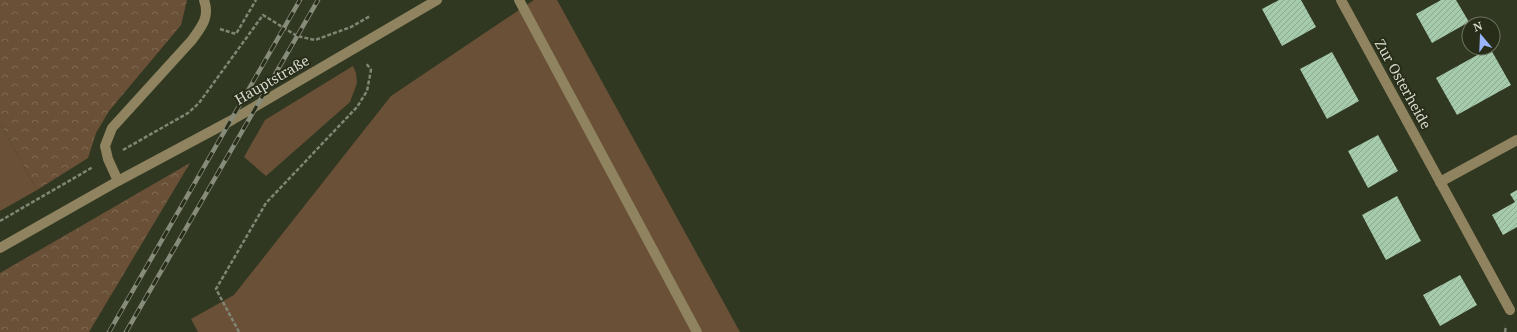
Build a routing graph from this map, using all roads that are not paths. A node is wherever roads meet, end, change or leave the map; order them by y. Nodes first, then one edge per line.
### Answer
1 (204, 0) edge
2 (437, 0) edge
3 (519, 0) edge
4 (1341, 0) edge
5 (1517, 140) edge
6 (118, 181) junction
7 (1440, 182) junction
8 (0, 248) edge
9 (1510, 310) dead end
10 (697, 332) edge

1 - 6 street
2 - 6 street, Hauptstraße
3 - 10 street
4 - 7 street, Zur Osterheide
5 - 7 street
6 - 8 street, Hauptstraße
7 - 9 street, Zur Osterheide

